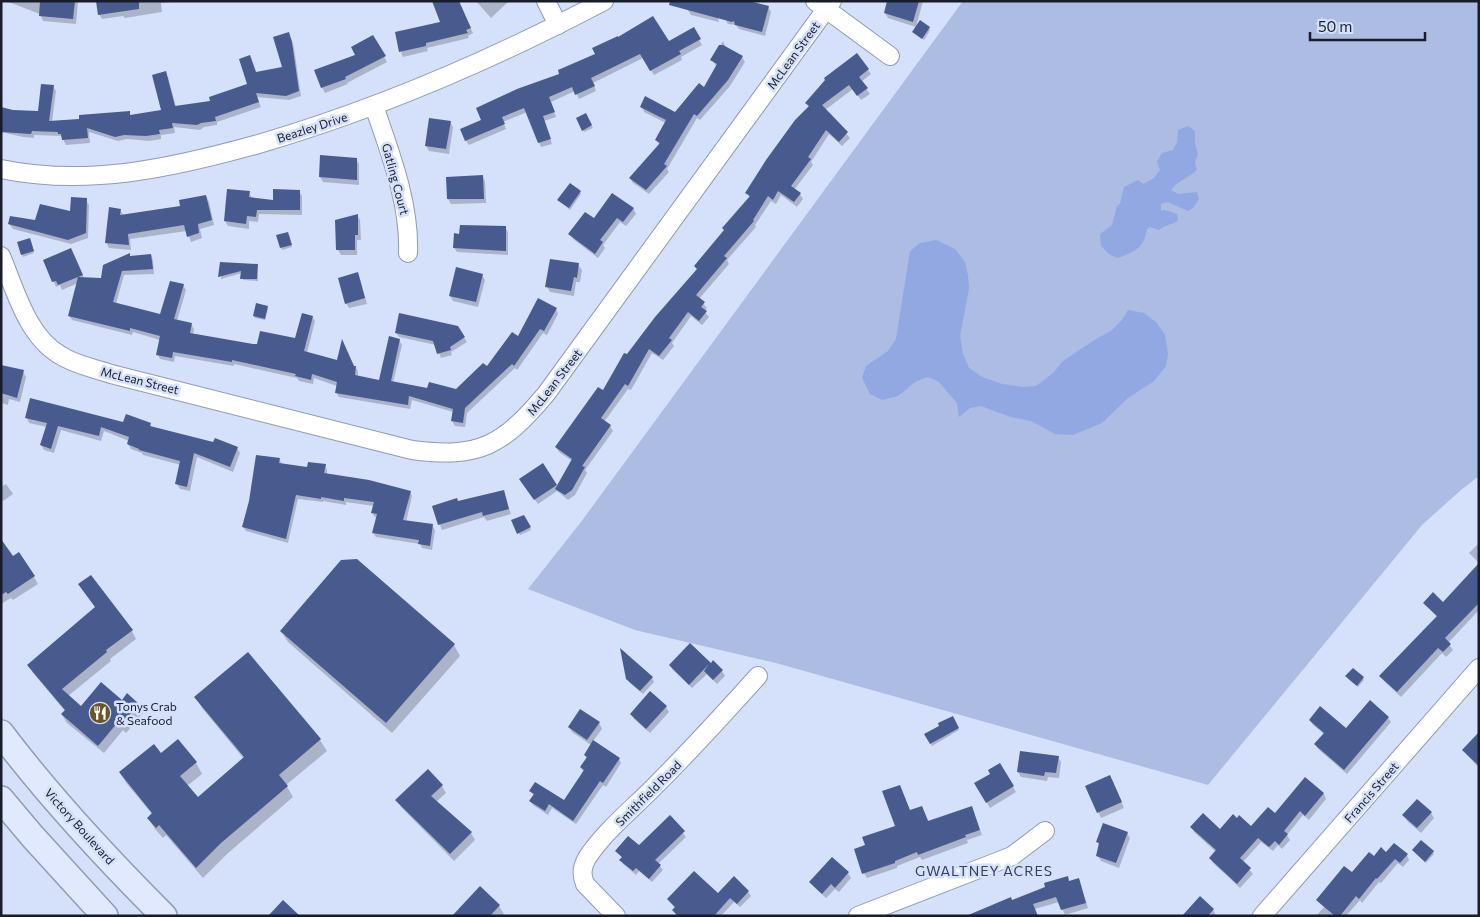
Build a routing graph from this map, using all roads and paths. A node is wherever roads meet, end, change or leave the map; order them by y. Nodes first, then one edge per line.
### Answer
1 (546, 1) edge
2 (604, 1) edge
3 (824, 4) edge
4 (558, 25) junction
5 (890, 56) dead end
6 (374, 106) junction
7 (1, 170) edge
8 (408, 254) dead end
9 (1, 256) edge
10 (1479, 668) edge
11 (758, 676) dead end
12 (1, 733) edge
13 (1, 799) edge
14 (1045, 831) dead end
15 (105, 916) edge
16 (164, 916) edge
17 (616, 916) edge
18 (858, 916) edge
19 (1262, 916) edge

1 - 4 street
2 - 4 street, Beazley Drive
3 - 5 street
3 - 9 street, McLean Street
4 - 6 street, Beazley Drive
6 - 7 street, Beazley Drive
6 - 8 street, Gatling Court
10 - 19 street, Francis Street
11 - 17 street, Smithfield Road
12 - 16 main road, Victory Boulevard
13 - 15 main road
14 - 18 street

